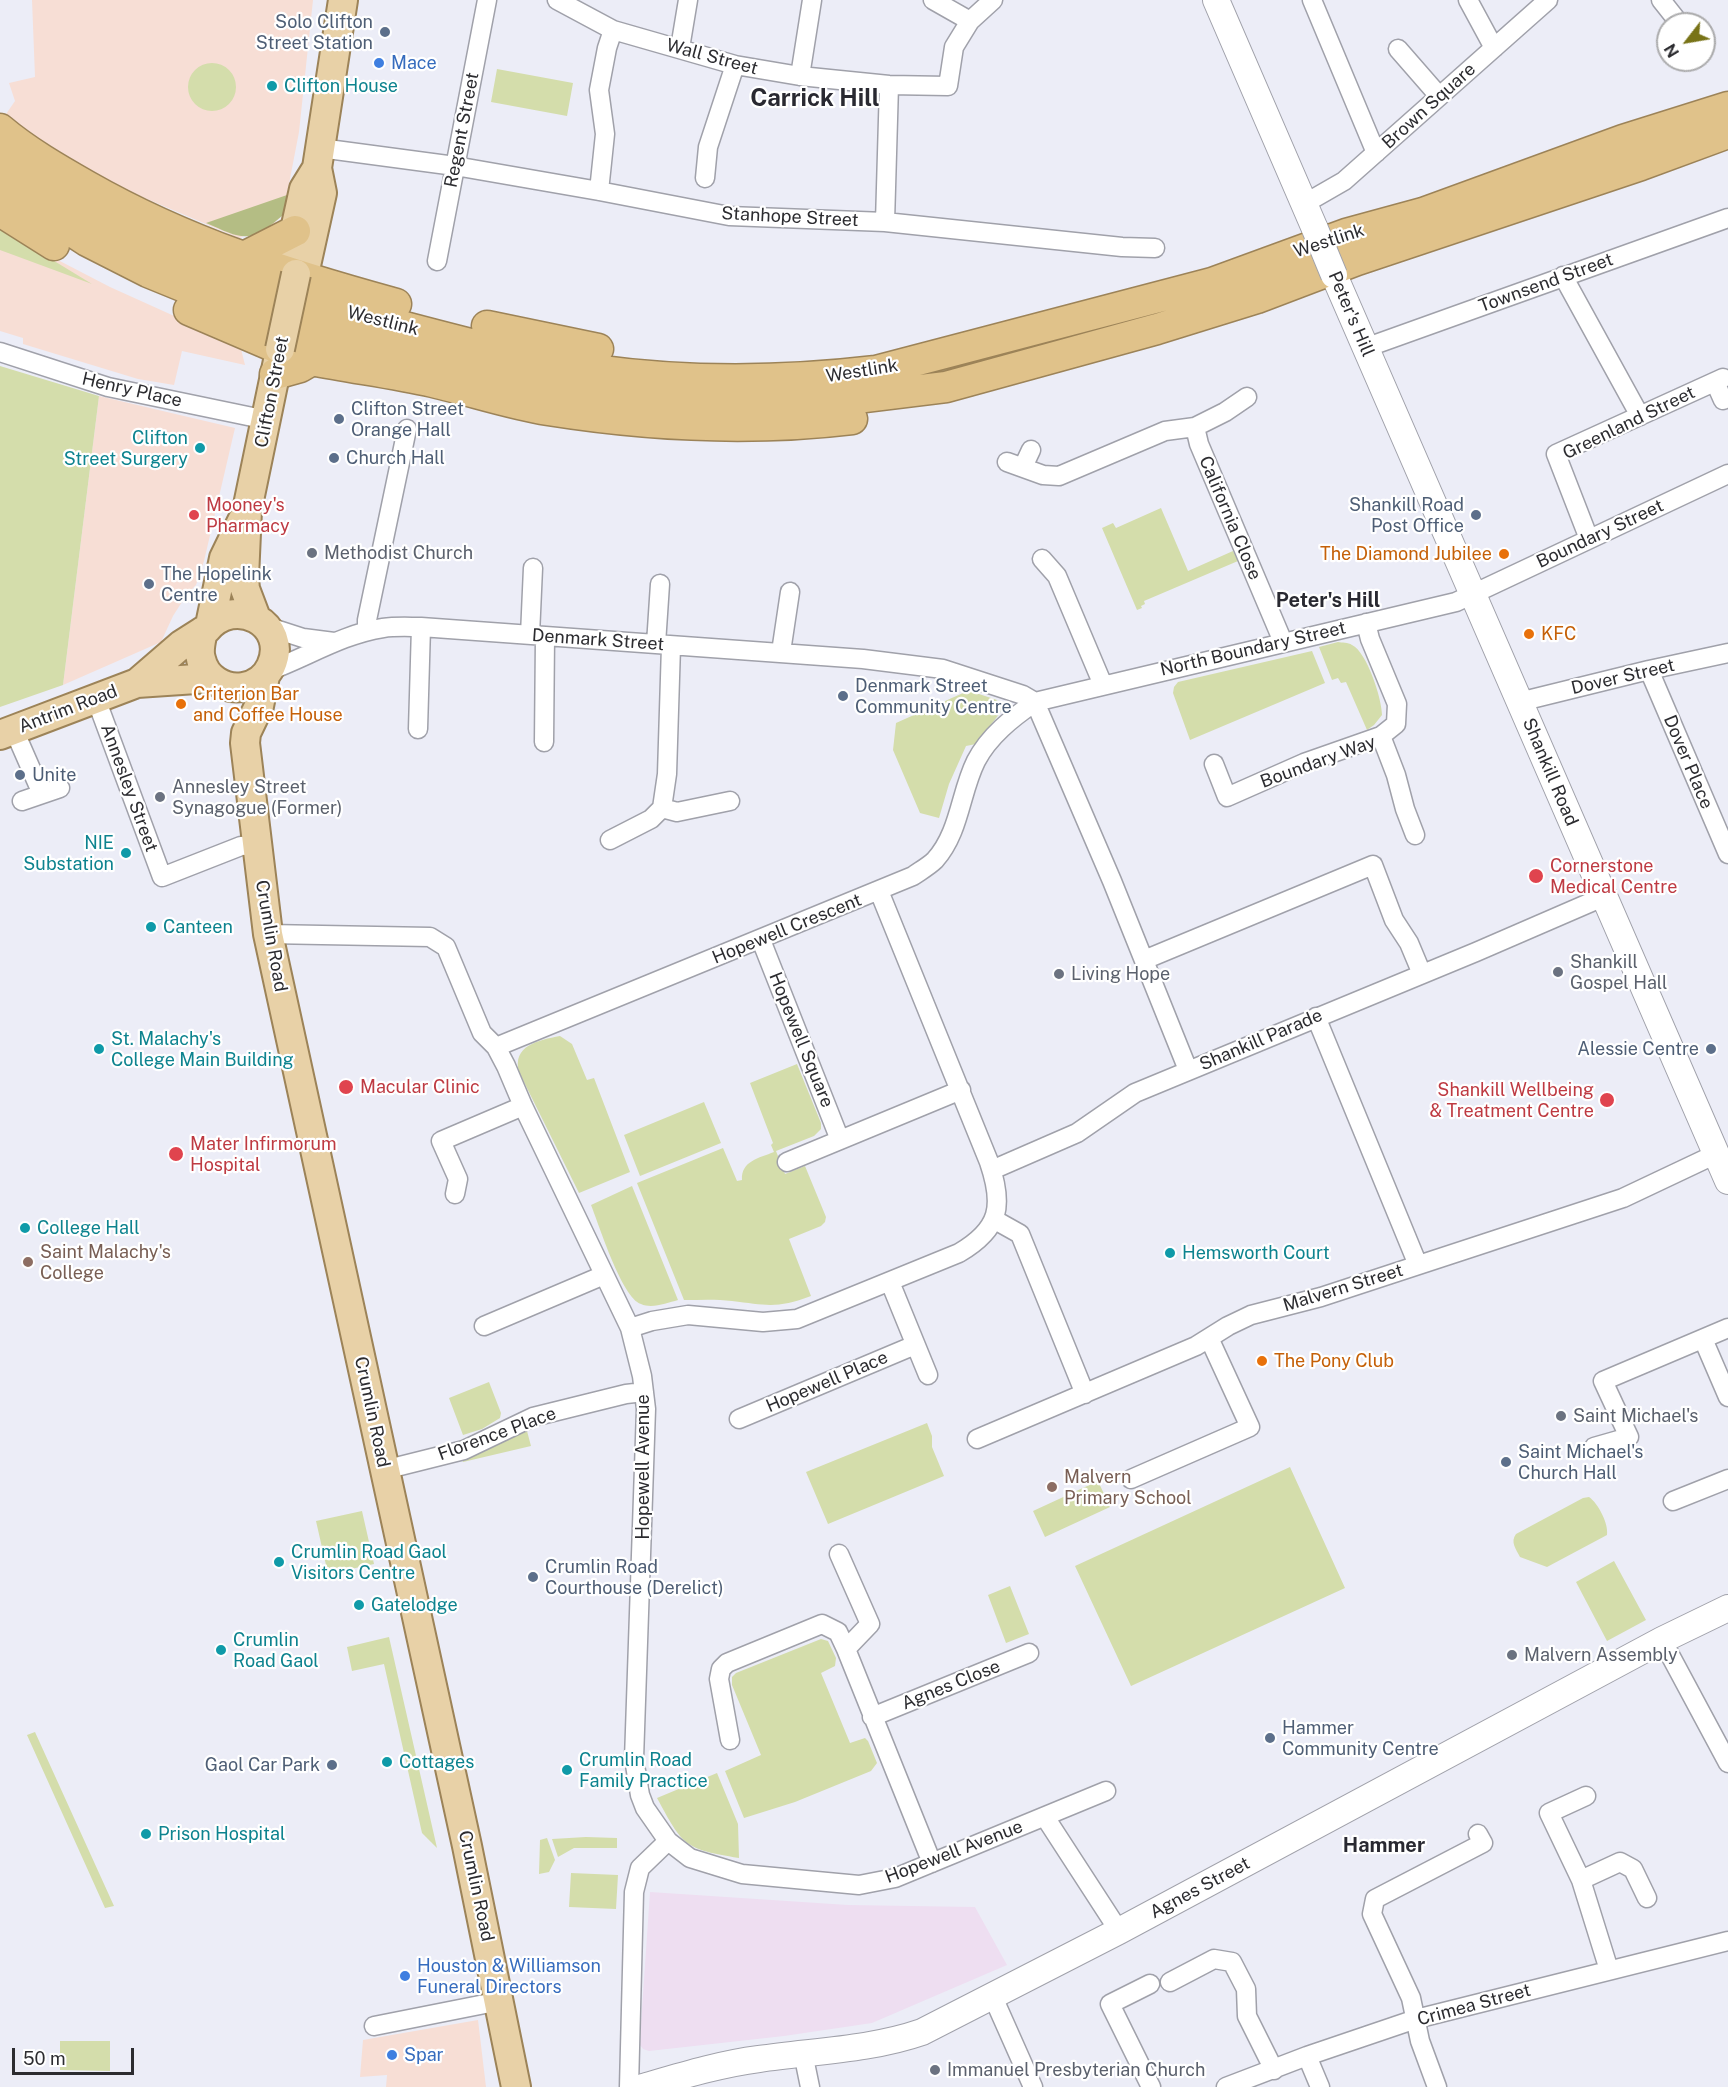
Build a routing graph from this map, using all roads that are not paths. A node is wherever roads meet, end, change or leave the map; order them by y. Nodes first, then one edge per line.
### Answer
1 (343, 0) edge
2 (487, 0) edge
3 (557, 0) edge
4 (688, 0) edge
5 (812, 0) edge
6 (933, 0) edge
7 (993, 0) edge
8 (1312, 0) edge
9 (1468, 0) edge
10 (1548, 0) edge
11 (1661, 0) edge
12 (1223, 2) edge
13 (1670, 12) edge
14 (970, 21) junction
15 (613, 30) junction
16 (680, 48) junction
17 (1494, 48) junction
18 (1398, 49) dead end
19 (735, 65) junction
20 (800, 76) junction
21 (889, 85) junction
22 (1728, 88) edge
23 (1439, 96) junction
24 (1728, 107) edge
25 (0, 129) edge
26 (1728, 133) edge
27 (1623, 140) junction
28 (1728, 152) edge
29 (0, 153) edge
30 (1376, 153) junction
31 (318, 158) junction
32 (1641, 165) junction
33 (455, 166) junction
34 (705, 178) dead end
35 (0, 184) edge
36 (599, 191) junction
37 (1304, 204) junction
38 (0, 211) edge
39 (1728, 219) edge
40 (885, 222) junction
41 (295, 231) junction
42 (1155, 248) dead end
43 (242, 258) junction
44 (437, 261) dead end
45 (296, 274) junction
46 (1563, 276) junction
47 (1365, 348) junction
48 (0, 352) edge
49 (943, 355) junction
50 (277, 361) junction
51 (946, 387) junction
52 (1247, 397) dead end
53 (1723, 400) dead end
54 (1641, 416) junction
55 (267, 420) junction
56 (1195, 427) junction
57 (407, 429) dead end
58 (1030, 450) dead end
59 (1728, 474) edge
60 (247, 510) junction
61 (1590, 539) junction
62 (1042, 559) dead end
63 (533, 568) dead end
64 (660, 584) dead end
65 (790, 592) dead end
66 (1471, 595) junction
67 (261, 622) junction
68 (1366, 623) junction
69 (421, 627) junction
70 (207, 628) junction
71 (367, 631) junction
72 (538, 636) junction
73 (334, 642) junction
74 (1283, 642) junction
75 (663, 645) junction
76 (781, 652) junction
77 (1728, 653) edge
78 (1649, 670) junction
79 (267, 673) junction
80 (216, 681) junction
81 (137, 683) junction
82 (1103, 685) junction
83 (96, 699) junction
84 (1035, 702) junction
85 (1519, 702) junction
86 (418, 729) dead end
87 (7, 732) edge
88 (246, 733) junction
89 (1381, 736) junction
90 (544, 742) dead end
91 (1214, 764) dead end
92 (60, 788) dead end
93 (42, 794) junction
94 (22, 801) dead end
95 (730, 801) dead end
96 (662, 808) junction
97 (1415, 835) dead end
98 (610, 840) dead end
99 (257, 845) junction
100 (1728, 854) edge
101 (879, 891) junction
102 (1603, 897) junction
103 (268, 934) junction
104 (760, 940) junction
105 (1144, 960) junction
106 (1422, 974) junction
107 (1316, 1017) junction
108 (496, 1047) junction
109 (1188, 1071) junction
110 (961, 1090) junction
111 (523, 1106) junction
112 (840, 1140) junction
113 (1716, 1154) junction
114 (787, 1162) dead end
115 (992, 1170) junction
116 (1728, 1181) edge
117 (455, 1194) dead end
118 (995, 1220) junction
119 (1418, 1265) junction
120 (604, 1275) junction
121 (890, 1282) junction
122 (484, 1326) dead end
123 (630, 1328) junction
124 (1728, 1328) edge
125 (1209, 1338) junction
126 (1703, 1339) junction
127 (915, 1345) junction
128 (928, 1375) dead end
129 (644, 1392) junction
130 (1085, 1394) junction
131 (1728, 1396) edge
132 (739, 1419) dead end
133 (977, 1440) dead end
134 (1593, 1447) dead end
135 (384, 1470) junction
136 (1131, 1479) dead end
137 (1728, 1479) edge
138 (1673, 1501) dead end
139 (839, 1554) dead end
140 (1728, 1608) edge
141 (1662, 1640) junction
142 (846, 1649) junction
143 (1029, 1653) dead end
144 (872, 1717) junction
145 (730, 1740) dead end
146 (1728, 1763) edge
147 (1106, 1791) dead end
148 (1586, 1796) dead end
149 (1045, 1817) junction
150 (1479, 1834) dead end
151 (668, 1841) junction
152 (932, 1863) junction
153 (1581, 1880) junction
154 (1647, 1898) dead end
155 (1119, 1931) junction
156 (1728, 1941) edge
157 (1609, 1970) junction
158 (1170, 1982) dead end
159 (1150, 1984) dead end
160 (993, 1997) junction
161 (500, 2001) junction
162 (1416, 2019) junction
163 (374, 2026) dead end
164 (804, 2053) junction
165 (1307, 2056) junction
166 (1274, 2070) junction
167 (516, 2087) edge
168 (629, 2087) edge
169 (643, 2087) edge
170 (810, 2087) edge
171 (1033, 2087) edge
172 (1151, 2087) edge
173 (1226, 2087) edge
174 (1320, 2087) edge
175 (1437, 2087) edge

1 - 31 main road, Clifton Street
2 - 33 street, Regent Street
3 - 15 street, Wall Street
4 - 16 street
5 - 20 street
6 - 14 street
7 - 14 street
8 - 30 street
9 - 17 street
10 - 17 street, Brown Square
11 - 13 street
12 - 37 main road, Peter's Hill
14 - 21 street, Wall Street
15 - 16 street, Wall Street
15 - 36 street
16 - 19 street, Wall Street
17 - 23 street, Brown Square
18 - 23 street
19 - 20 street, Wall Street
19 - 34 street
20 - 21 street, Wall Street
21 - 40 street
22 - 27 highway
23 - 30 street, Brown Square
24 - 27 highway, Westlink
25 - 43 highway
26 - 32 highway, Westlink
27 - 49 highway, Westlink
28 - 32 highway
29 - 49 highway, Westlink
30 - 37 street, Brown Square
31 - 33 street, Stanhope Street
31 - 41 main road, Clifton Street
31 - 45 main road, Clifton Street
32 - 51 highway, Westlink
33 - 36 street, Stanhope Street
33 - 44 street, Regent Street
35 - 51 highway, Westlink
36 - 40 street, Stanhope Street
37 - 47 main road, Peter's Hill, bridge
38 - 50 highway
39 - 46 street, Townsend Street
40 - 42 street, Stanhope Street
41 - 43 highway
41 - 45 main road, Clifton Street
43 - 45 highway
45 - 49 highway
45 - 50 main road, Clifton Street, bridge
46 - 47 street, Townsend Street
46 - 54 street
47 - 66 main road, Peter's Hill
48 - 55 street, Henry Place
50 - 51 highway
50 - 55 main road, Clifton Street
52 - 56 street
53 - 54 street, Greenland Street
54 - 61 street, Greenland Street
55 - 60 main road, Clifton Street
56 - 58 street
56 - 74 street, California Close
57 - 71 street
59 - 61 street, Boundary Street
60 - 67 main road, Clifton Street
60 - 70 main road, Clifton Street
61 - 66 street, Boundary Street
62 - 82 street
63 - 72 street
64 - 75 street
65 - 76 street
66 - 68 street, North Boundary Street
66 - 85 main road, Shankill Road
67 - 70 main road
67 - 73 street, Denmark Street
67 - 79 main road
68 - 74 street, North Boundary Street
68 - 89 street
69 - 71 street, Denmark Street
69 - 72 street, Denmark Street
69 - 86 street
70 - 80 main road
70 - 81 main road, Antrim Road
71 - 73 street, Denmark Street
72 - 75 street, Denmark Street
72 - 90 street
73 - 79 street, Denmark Street
74 - 82 street, North Boundary Street
75 - 76 street, Denmark Street
75 - 96 street
76 - 84 street, Denmark Street
77 - 78 street, Dover Street
78 - 85 street, Dover Street
78 - 100 street, Dover Place
79 - 80 main road
79 - 88 main road, Crumlin Road
80 - 81 main road, Antrim Road
80 - 88 main road, Crumlin Road
81 - 83 main road, Antrim Road
82 - 84 street, North Boundary Street
83 - 87 main road, Antrim Road
83 - 99 street, Annesley Street
84 - 101 street
84 - 105 street, Shankill Parade
85 - 102 main road, Shankill Road
87 - 93 street
88 - 99 main road, Crumlin Road
89 - 91 street, Boundary Way
89 - 97 street, Boundary Way
92 - 93 street
93 - 94 street
95 - 96 street
96 - 98 street
99 - 103 main road, Crumlin Road
101 - 104 street, Hopewell Crescent
101 - 110 street, Hopewell Crescent
102 - 106 street, Shankill Parade
102 - 113 main road, Shankill Road
103 - 108 street, Hopewell Avenue
103 - 135 main road, Crumlin Road
104 - 108 street, Hopewell Crescent
104 - 112 street, Hopewell Square
105 - 106 street
105 - 109 street, Shankill Parade
106 - 107 street, Shankill Parade
107 - 109 street, Shankill Parade
107 - 119 street
108 - 111 street, Hopewell Avenue
109 - 115 street
110 - 112 street
110 - 115 street, Hopewell Crescent
111 - 117 street
111 - 120 street, Hopewell Avenue
112 - 114 street
113 - 116 main road, Shankill Road
113 - 119 street, Malvern Street
115 - 118 street, Hopewell Crescent
118 - 121 street
118 - 130 street
119 - 125 street, Malvern Street
120 - 122 street
120 - 123 street, Hopewell Avenue
121 - 123 street
121 - 127 street
123 - 129 street, Hopewell Avenue
124 - 126 street
125 - 130 street, Malvern Street
125 - 136 street
126 - 131 street
126 - 134 street
127 - 128 street
127 - 132 street, Hopewell Place
129 - 135 street, Florence Place
129 - 151 street, Hopewell Avenue
130 - 133 street, Malvern Street
135 - 161 main road, Crumlin Road
137 - 138 street
139 - 142 street
140 - 141 main road, Agnes Street
141 - 146 street
141 - 155 main road, Agnes Street
142 - 144 street
142 - 145 street
143 - 144 street, Agnes Close
144 - 152 street
147 - 149 street, Hopewell Avenue
148 - 153 street
149 - 152 street, Hopewell Avenue
149 - 155 street, Hopewell Avenue
150 - 162 street
151 - 152 street, Hopewell Avenue
151 - 168 street
153 - 154 street
153 - 157 street
155 - 160 main road, Agnes Street
156 - 157 street, Crimea Street
157 - 162 street, Crimea Street
158 - 166 street
159 - 172 street
160 - 164 main road, Agnes Street
160 - 171 street
161 - 163 street
161 - 167 main road, Crumlin Road
162 - 165 street, Crimea Street
162 - 175 street
164 - 169 main road, Agnes Street
164 - 170 street
165 - 166 street, Crimea Street
165 - 174 street
166 - 173 street, Crimea Street

